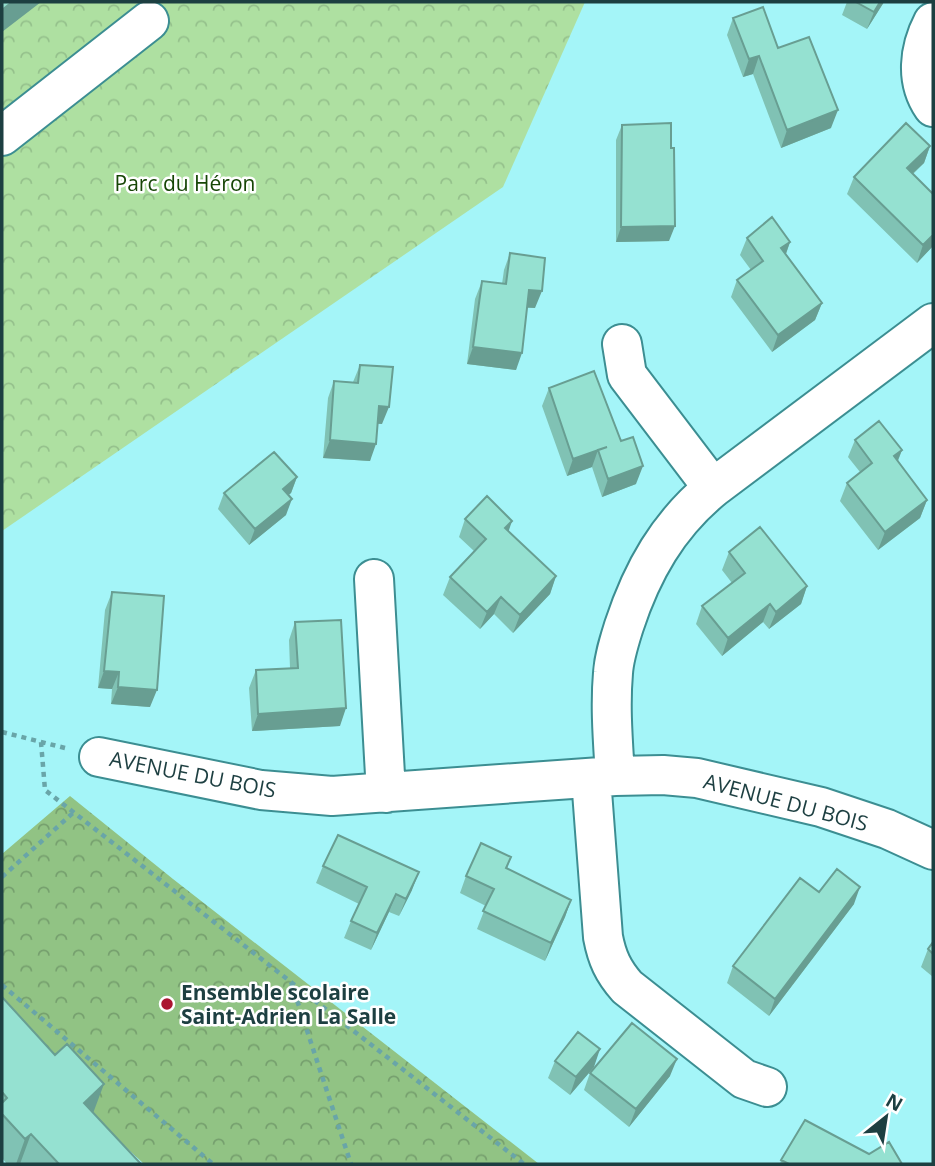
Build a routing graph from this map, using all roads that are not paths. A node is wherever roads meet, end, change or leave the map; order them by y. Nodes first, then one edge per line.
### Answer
1 (149, 21) dead end
2 (933, 23) edge
3 (933, 107) edge
4 (2, 136) edge
5 (933, 323) edge
6 (622, 344) dead end
7 (713, 488) junction
8 (374, 579) dead end
9 (99, 757) road end
10 (603, 777) junction
11 (386, 793) junction
12 (933, 850) edge
13 (767, 1087) dead end

1 - 4 street
2 - 3 street
5 - 7 street
6 - 7 street
7 - 10 street
8 - 11 street
9 - 11 street, AVENUE DU BOIS
10 - 11 street, AVENUE DU BOIS
10 - 12 street, AVENUE DU BOIS
10 - 13 street

